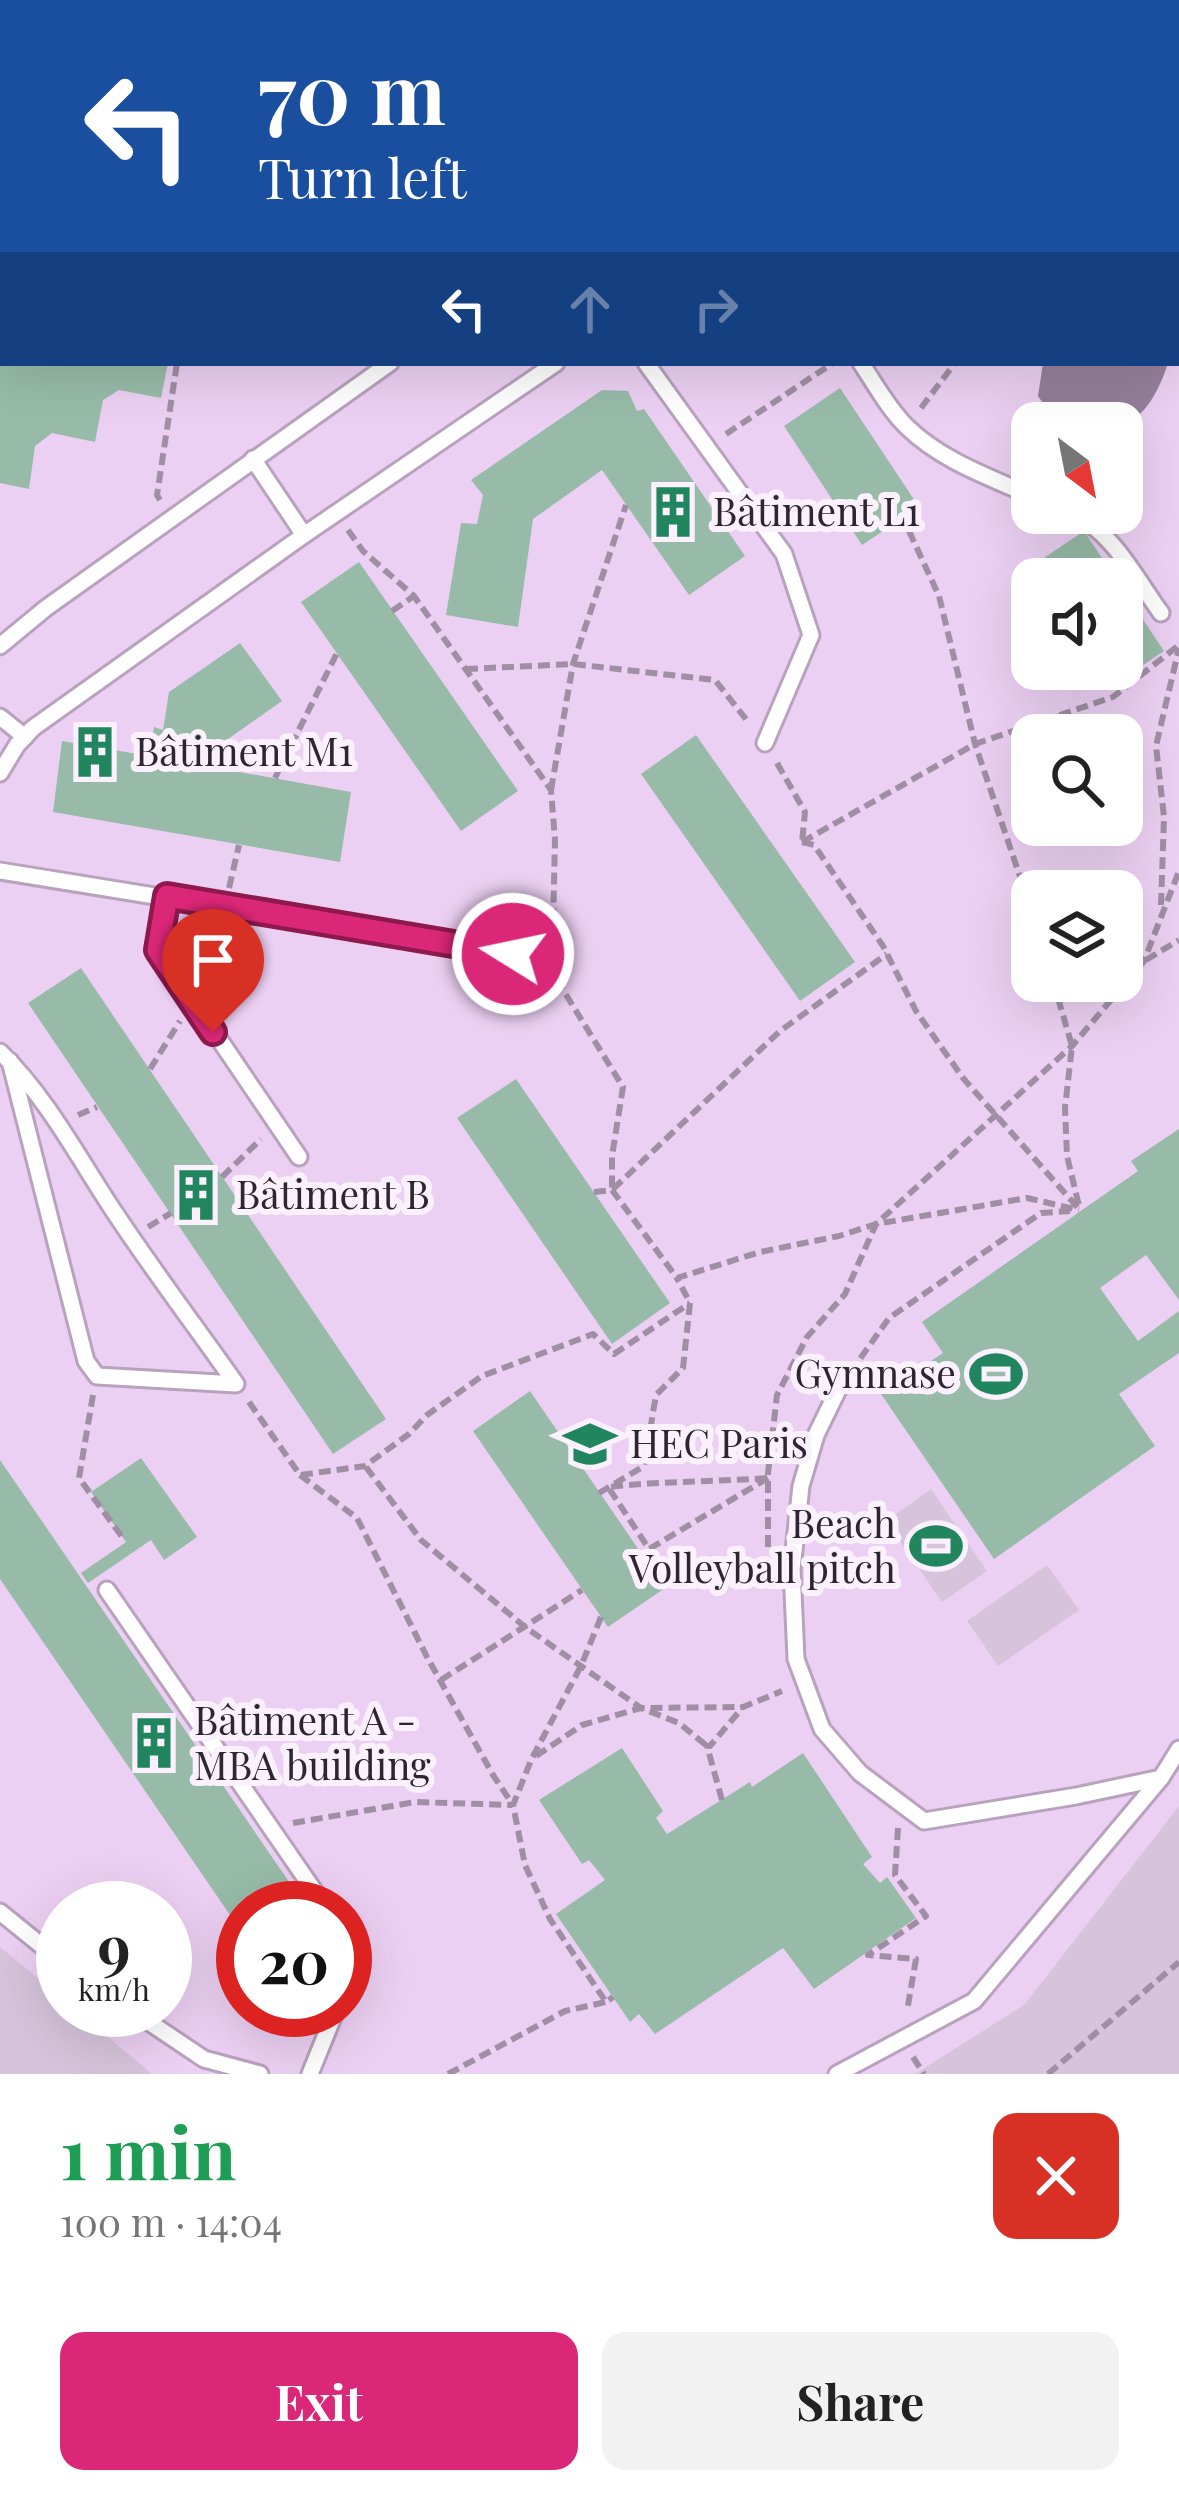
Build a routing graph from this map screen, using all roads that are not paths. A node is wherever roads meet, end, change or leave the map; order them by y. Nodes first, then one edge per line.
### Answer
1 (386, 366) edge
2 (552, 366) edge
3 (648, 366) edge
4 (863, 366) edge
5 (253, 459) junction
6 (1011, 487) edge
7 (1105, 534) edge
8 (304, 535) junction
9 (1161, 613) dead end
10 (0, 646) edge
11 (0, 717) edge
12 (25, 737) junction
13 (765, 743) road end
14 (0, 773) edge
15 (0, 871) edge
16 (167, 896) junction
17 (513, 954) dead end
18 (5, 1057) edge
19 (299, 1157) dead end
20 (838, 1390) road end
21 (107, 1590) dead end
22 (1179, 1749) edge
23 (1161, 1778) junction
24 (308, 1881) edge
25 (0, 1912) edge
26 (36, 1941) edge
27 (171, 2037) edge
28 (325, 2037) edge
29 (260, 2074) edge
30 (310, 2074) edge
31 (837, 2074) edge

1 - 5 lane
2 - 8 lane
3 - 13 lane
4 - 6 lane
5 - 8 lane
5 - 10 lane
7 - 9 lane
8 - 12 lane
11 - 12 lane
12 - 14 lane
15 - 16 lane
16 - 17 lane
16 - 19 lane
18 - 18 lane
20 - 23 lane
21 - 24 lane
22 - 23 lane
23 - 31 lane
25 - 26 lane
27 - 29 lane
28 - 30 lane

